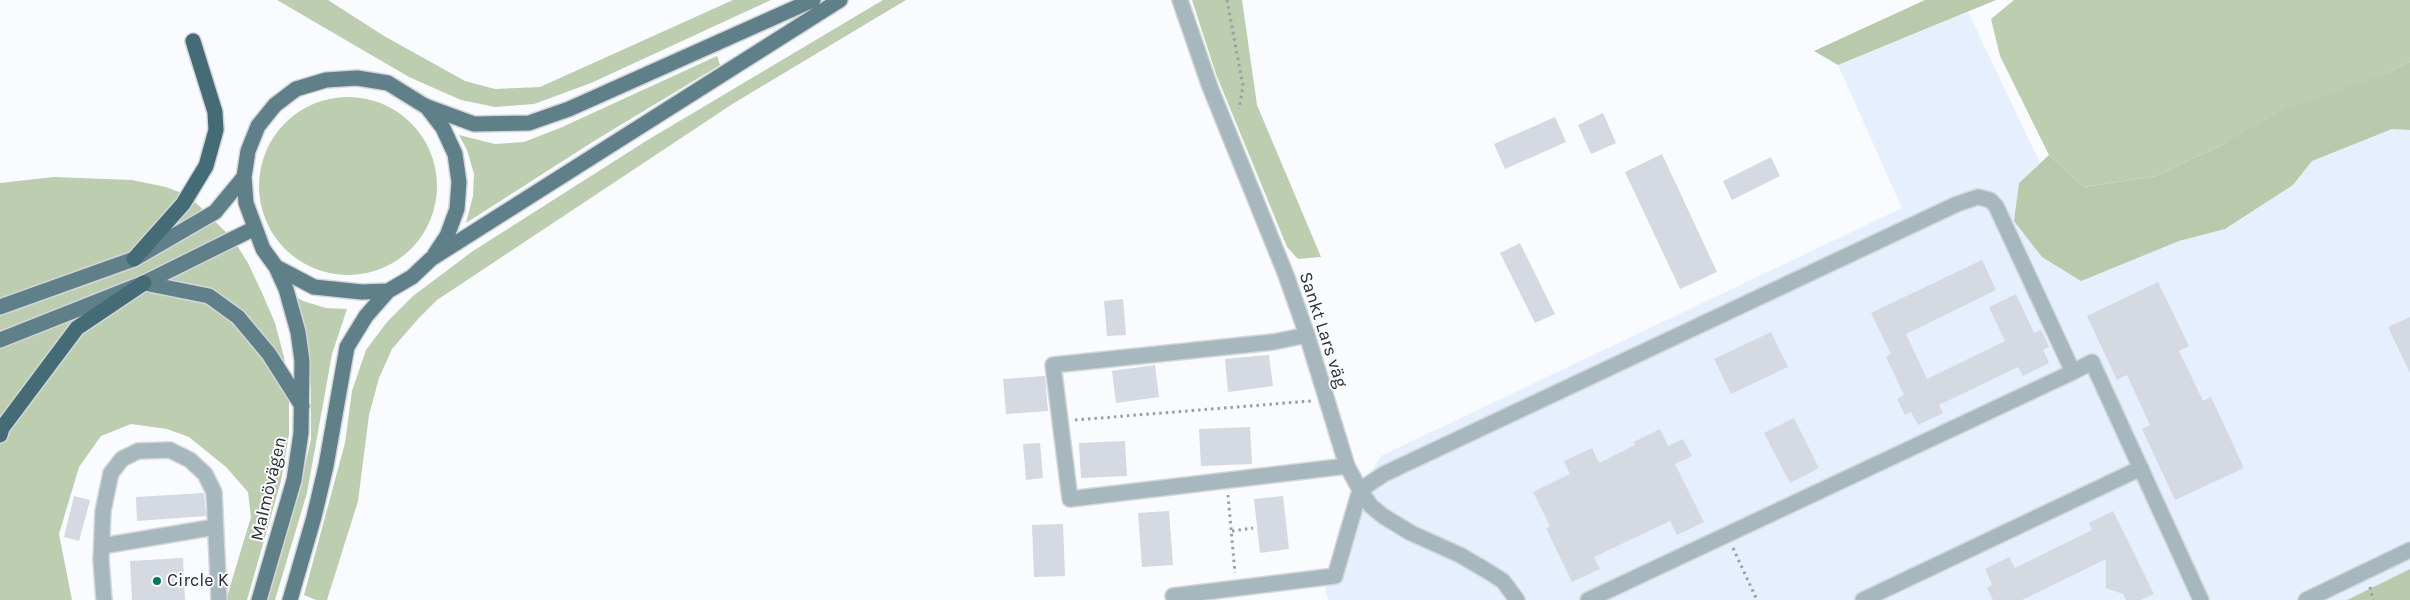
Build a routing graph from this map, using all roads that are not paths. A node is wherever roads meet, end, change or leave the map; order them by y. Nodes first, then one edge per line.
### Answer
1 (813, 0) edge
2 (840, 0) edge
3 (1180, 0) edge
4 (193, 41) dead end
5 (425, 106) junction
6 (244, 177) junction
7 (255, 228) junction
8 (134, 259) junction
9 (431, 259) junction
10 (276, 267) junction
11 (144, 283) junction
12 (388, 291) junction
13 (0, 307) edge
14 (1307, 334) junction
15 (0, 340) edge
16 (2073, 372) junction
17 (302, 406) junction
18 (0, 435) edge
19 (1347, 466) junction
20 (2141, 468) junction
21 (1360, 490) junction
22 (215, 527) junction
23 (102, 546) junction
24 (2410, 550) edge
25 (1173, 596) dead end
26 (104, 600) edge
27 (219, 600) edge
28 (259, 600) edge
29 (290, 600) edge
30 (1517, 600) edge
31 (1588, 600) edge
32 (1863, 600) edge
33 (2201, 600) edge
34 (2306, 600) edge

1 - 5 main road
2 - 9 main road
3 - 14 street, Sankt Lars väg
4 - 8 highway
5 - 6 main road, Malmövägen
5 - 9 main road
6 - 7 main road, Malmövägen
6 - 8 main road
7 - 10 main road, Malmövägen
7 - 11 main road
8 - 13 main road
9 - 12 main road
10 - 12 main road
10 - 17 main road, Malmövägen
11 - 15 main road
11 - 17 main road
11 - 18 highway
12 - 29 main road
14 - 19 street, Sankt Lars väg
14 - 19 street
16 - 20 street
16 - 21 street
16 - 31 street
17 - 28 main road, Malmövägen
19 - 21 street, Sankt Lars väg
20 - 32 street
20 - 33 street
21 - 25 street
21 - 30 street, Sankt Lars väg
22 - 23 street
22 - 23 street
22 - 27 street
23 - 26 street
24 - 34 street

